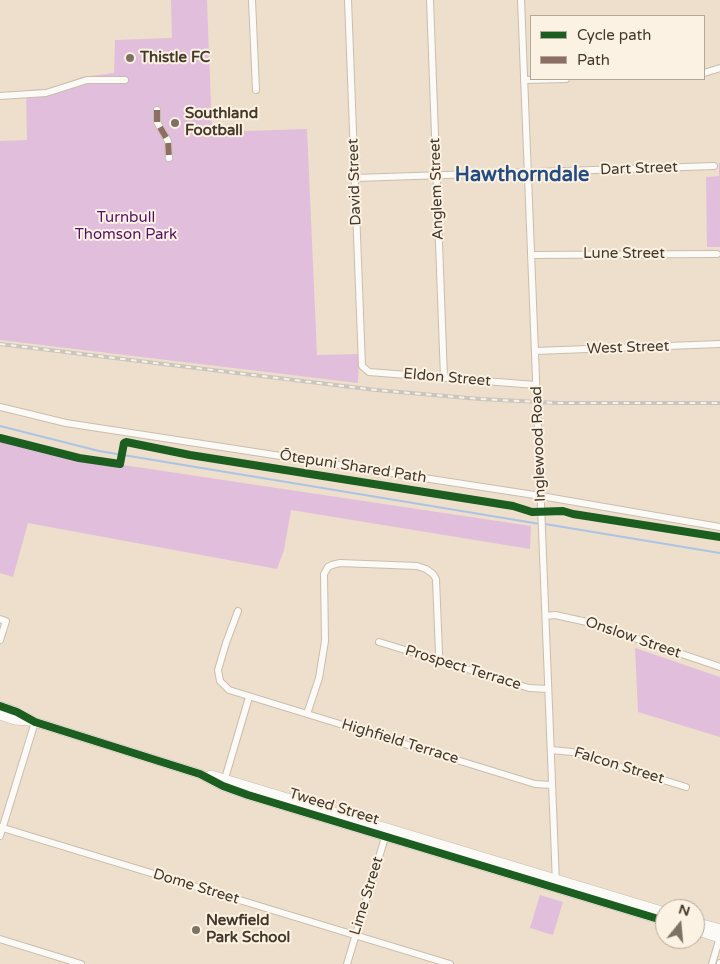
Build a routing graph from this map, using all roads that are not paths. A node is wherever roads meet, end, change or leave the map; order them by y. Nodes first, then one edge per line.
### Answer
1 (252, 0) edge
2 (348, 0) edge
3 (430, 0) edge
4 (521, 0) edge
5 (720, 68) edge
6 (705, 73) edge
7 (124, 80) dead end
8 (524, 80) junction
9 (530, 80) edge
10 (256, 90) dead end
11 (0, 96) edge
12 (157, 110) dead end
13 (169, 158) dead end
14 (714, 166) dead end
15 (528, 172) junction
16 (437, 175) junction
17 (355, 178) junction
18 (717, 254) dead end
19 (531, 255) junction
20 (720, 344) edge
21 (535, 351) junction
22 (362, 364) joint
23 (444, 378) junction
24 (536, 386) junction
25 (0, 406) edge
26 (541, 496) junction
27 (720, 527) edge
28 (238, 611) dead end
29 (546, 616) junction
30 (0, 619) edge
31 (0, 640) edge
32 (379, 642) dead end
33 (438, 660) junction
34 (720, 667) edge
35 (548, 689) junction
36 (249, 697) junction
37 (0, 706) edge
38 (307, 714) junction
39 (0, 715) edge
40 (35, 722) junction
41 (551, 750) junction
42 (224, 782) junction
43 (552, 785) junction
44 (686, 787) dead end
45 (1, 827) edge
46 (387, 833) junction
47 (0, 836) edge
48 (556, 884) junction
49 (605, 899) junction
50 (655, 910) edge
51 (655, 917) edge
52 (705, 925) edge
53 (720, 929) edge
54 (705, 933) edge
55 (356, 936) junction
56 (720, 937) edge
57 (0, 939) edge
58 (82, 964) edge
59 (347, 964) edge
60 (450, 964) edge
61 (712, 964) edge

1 - 10 street
2 - 17 street, David Street
3 - 16 street, Anglem Street
4 - 8 street, Inglewood Road
5 - 6 street
7 - 11 street
8 - 9 street
8 - 15 street, Inglewood Road
12 - 13 street
14 - 15 street, Dart Street
15 - 16 street, Dart Street
15 - 19 street, Inglewood Road
16 - 17 street, Dart Street
16 - 23 street, Anglem Street
17 - 22 street, David Street
18 - 19 street, Lune Street
19 - 21 street, Inglewood Road
20 - 21 street, West Street
21 - 24 street, Inglewood Road
22 - 23 street, Eldon Street
23 - 24 street, Eldon Street
24 - 26 street, Inglewood Road
25 - 26 street
26 - 27 street
26 - 29 street, Inglewood Road
28 - 36 street, Highfield Terrace
29 - 34 street, Onslow Street
29 - 35 street, Inglewood Road
30 - 31 street
32 - 33 street, Prospect Terrace
33 - 35 street, Prospect Terrace
33 - 38 street
35 - 41 street, Inglewood Road
36 - 38 street, Highfield Terrace
36 - 42 street
37 - 40 main road, Tweed Street
38 - 43 street, Highfield Terrace
39 - 40 main road, Tweed Street
40 - 42 main road, Tweed Street
40 - 45 street
41 - 43 street, Inglewood Road
41 - 44 street, Falcon Street
42 - 46 main road, Tweed Street
43 - 48 street, Inglewood Road
45 - 47 street
45 - 55 street, Dome Street
46 - 48 main road, Tweed Street
46 - 55 street, Lime Street
48 - 49 main road, Tweed Street
49 - 50 main road, Tweed Street
49 - 51 main road, Tweed Street
52 - 53 main road
54 - 56 main road
55 - 59 street, Lime Street
55 - 60 street, Dome Street
56 - 61 street
57 - 58 street

